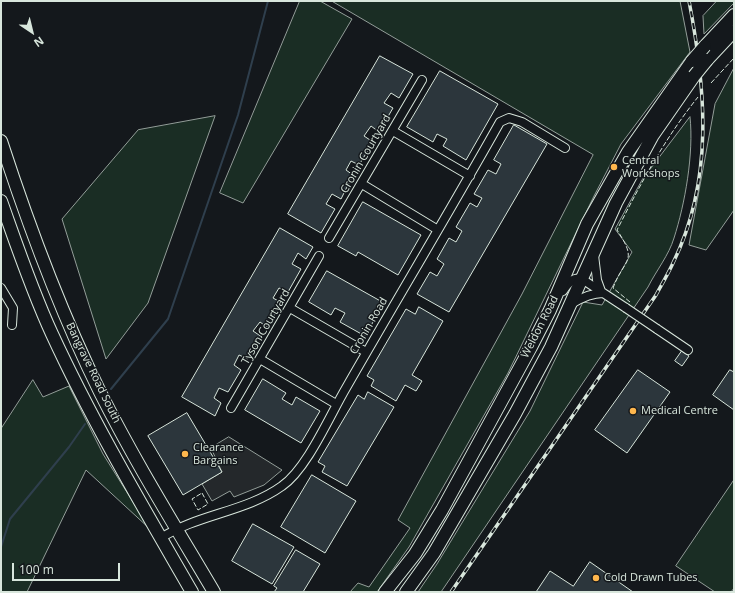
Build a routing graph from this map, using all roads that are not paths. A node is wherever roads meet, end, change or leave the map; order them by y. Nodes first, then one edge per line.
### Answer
1 (734, 16) edge
2 (734, 31) edge
3 (422, 80) dead end
4 (393, 131) junction
5 (2, 145) edge
6 (565, 148) dead end
7 (470, 176) junction
8 (362, 184) junction
9 (1, 201) edge
10 (438, 230) junction
11 (329, 238) dead end
12 (594, 252) junction
13 (319, 256) dead end
14 (582, 279) junction
15 (1, 288) edge
16 (603, 293) junction
17 (571, 304) junction
18 (290, 308) junction
19 (550, 310) junction
20 (12, 325) dead end
21 (688, 350) dead end
22 (366, 352) junction
23 (260, 359) junction
24 (336, 404) junction
25 (231, 408) dead end
26 (177, 528) junction
27 (161, 538) junction
28 (192, 592) edge
29 (214, 592) edge
30 (385, 592) edge
31 (406, 592) edge

1 - 19 highway, Weldon Road, bridge
2 - 12 highway, Weldon Road, bridge
3 - 4 street, Cronin Courtyard
4 - 7 street
4 - 8 street, Cronin Courtyard
5 - 26 highway, Bangrave Road South
6 - 7 street, Cronin Road
7 - 10 street, Cronin Road
8 - 10 street
8 - 11 street, Cronin Courtyard
9 - 27 highway, Bangrave Road South
10 - 22 street, Cronin Road
12 - 14 highway, Weldon Road
12 - 16 street
13 - 18 street, Tyson Courtyard
14 - 16 street
14 - 17 highway, Weldon Road
14 - 19 street
15 - 20 street
16 - 17 street
16 - 21 street, bridge
17 - 31 highway, Weldon Road
18 - 22 street
18 - 23 street, Tyson Courtyard
19 - 30 highway, Weldon Road
22 - 24 street, Cronin Road
23 - 24 street
23 - 25 street, Tyson Courtyard
24 - 26 street, Cronin Road
26 - 27 street, Cronin Road
26 - 29 highway, Bangrave Road South
27 - 28 highway, Bangrave Road South

